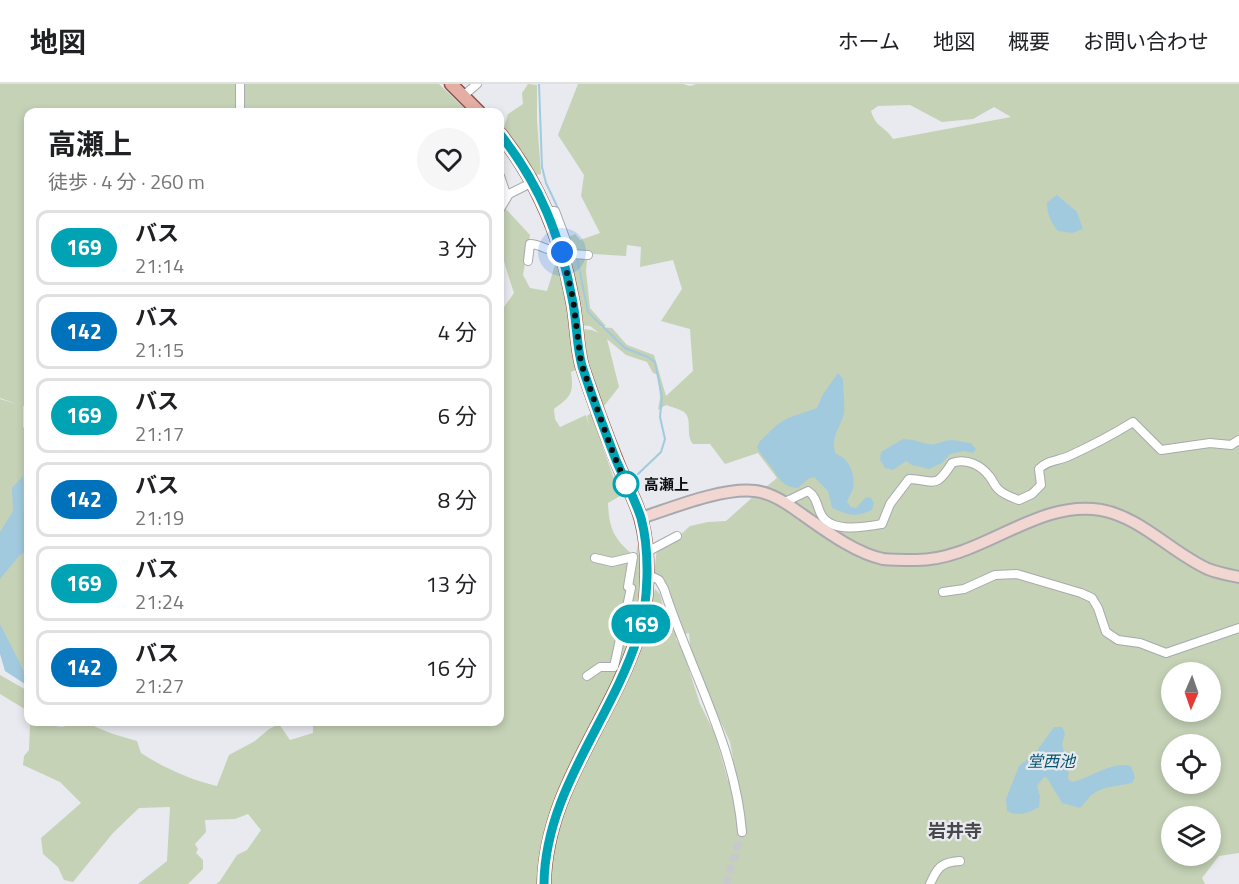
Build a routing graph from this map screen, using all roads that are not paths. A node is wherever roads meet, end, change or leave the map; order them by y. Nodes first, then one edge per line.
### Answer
1 (240, 84) edge
2 (451, 84) edge
3 (477, 84) edge
4 (463, 96) junction
5 (240, 108) edge
6 (475, 108) edge
7 (504, 139) edge
8 (533, 183) junction
9 (504, 188) edge
10 (507, 197) junction
11 (504, 202) edge
12 (570, 254) junction
13 (588, 255) dead end
14 (528, 261) dead end
15 (1239, 440) edge
16 (785, 502) junction
17 (641, 518) junction
18 (677, 536) dead end
19 (645, 553) junction
20 (595, 558) dead end
21 (647, 574) junction
22 (1239, 577) edge
23 (943, 592) dead end
24 (624, 620) junction
25 (641, 624) junction
26 (1239, 628) edge
27 (587, 676) dead end
28 (742, 831) tunnel mouth
29 (960, 861) dead end
30 (544, 884) edge
31 (930, 884) edge

1 - 5 street
2 - 4 main road
3 - 4 street
4 - 6 main road
7 - 8 main road
8 - 10 street
8 - 12 main road
9 - 10 street
10 - 11 street
12 - 13 street
12 - 14 street
12 - 17 main road
15 - 16 street
16 - 17 street
16 - 22 street
17 - 19 main road
18 - 19 street
19 - 21 main road
20 - 24 street
21 - 25 main road
21 - 28 street
23 - 26 street
24 - 25 street
24 - 27 street
25 - 30 main road
29 - 31 street

